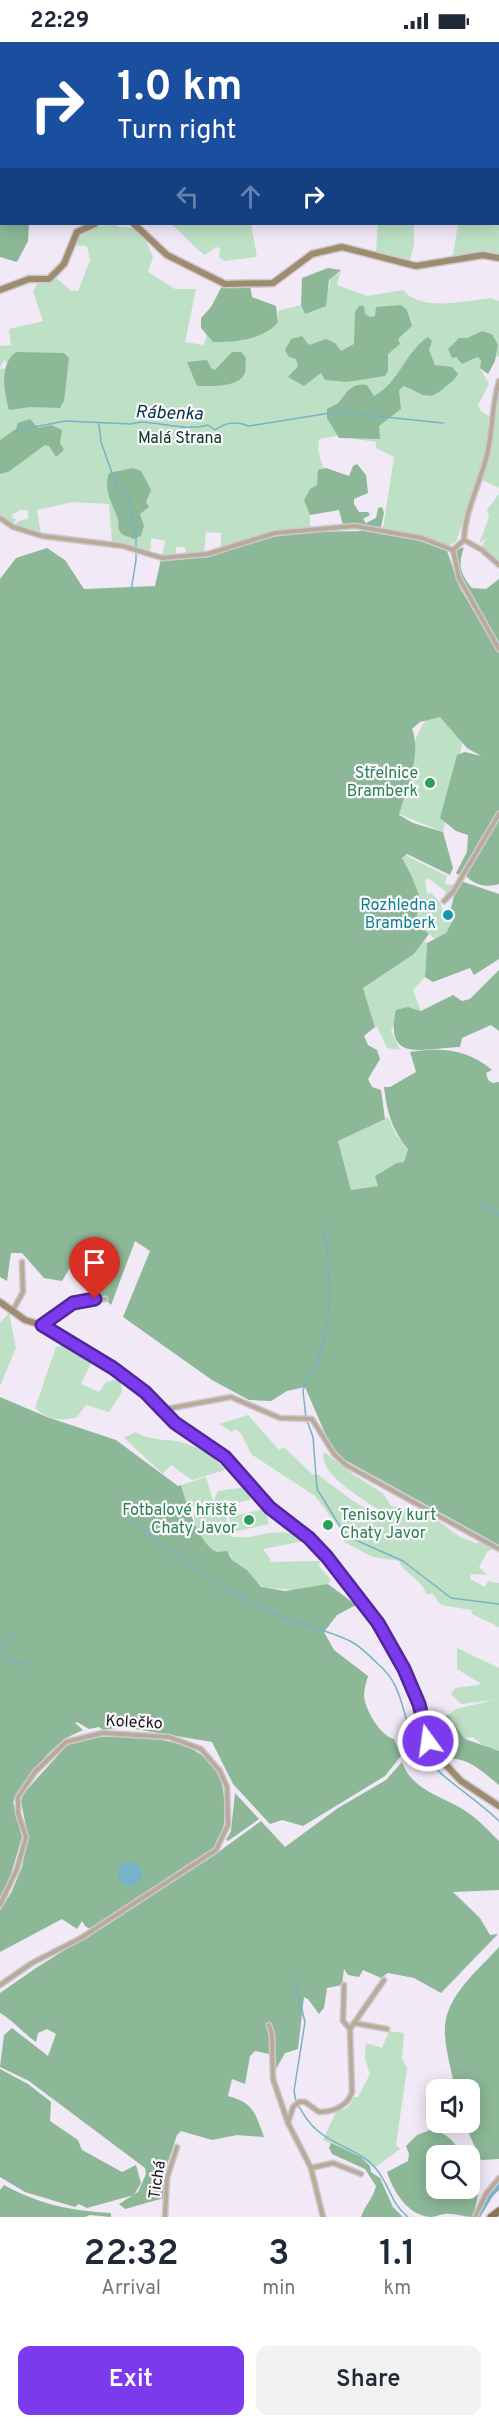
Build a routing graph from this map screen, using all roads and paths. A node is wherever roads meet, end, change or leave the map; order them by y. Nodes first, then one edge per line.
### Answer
1 (93, 225) edge
2 (135, 225) edge
3 (499, 258) edge
4 (0, 290) edge
5 (499, 381) edge
6 (0, 518) edge
7 (464, 540) junction
8 (453, 550) junction
9 (499, 565) edge
10 (499, 649) edge
11 (499, 814) edge
12 (444, 901) dead end
13 (22, 1262) dead end
14 (105, 1299) dead end
15 (0, 1302) edge
16 (13, 1310) junction
17 (42, 1325) junction
18 (161, 1410) junction
19 (499, 1549) edge
20 (499, 1806) edge
21 (0, 1905) edge
22 (384, 1980) dead end
23 (0, 1984) edge
24 (344, 1985) dead end
25 (354, 2023) junction
26 (269, 2025) dead end
27 (350, 2029) junction
28 (387, 2030) dead end
29 (288, 2123) junction
30 (177, 2147) dead end
31 (311, 2168) junction
32 (361, 2174) dead end
33 (499, 2178) edge
34 (499, 2211) edge
35 (165, 2217) edge
36 (323, 2217) edge
37 (475, 2217) edge
38 (491, 2217) edge

1 - 4 street
2 - 3 street
5 - 7 street
6 - 8 street
7 - 8 street
7 - 9 street
8 - 10 street
11 - 12 street
13 - 16 street
14 - 17 street
15 - 16 street
16 - 17 street
17 - 18 street
18 - 19 street
18 - 20 street
21 - 23 street, Kolečko
22 - 25 street
24 - 27 street
25 - 27 street
25 - 28 street
26 - 29 street
27 - 29 street
29 - 31 street
30 - 35 street, Tichá
31 - 32 street
31 - 36 street
33 - 37 street
34 - 38 main road

